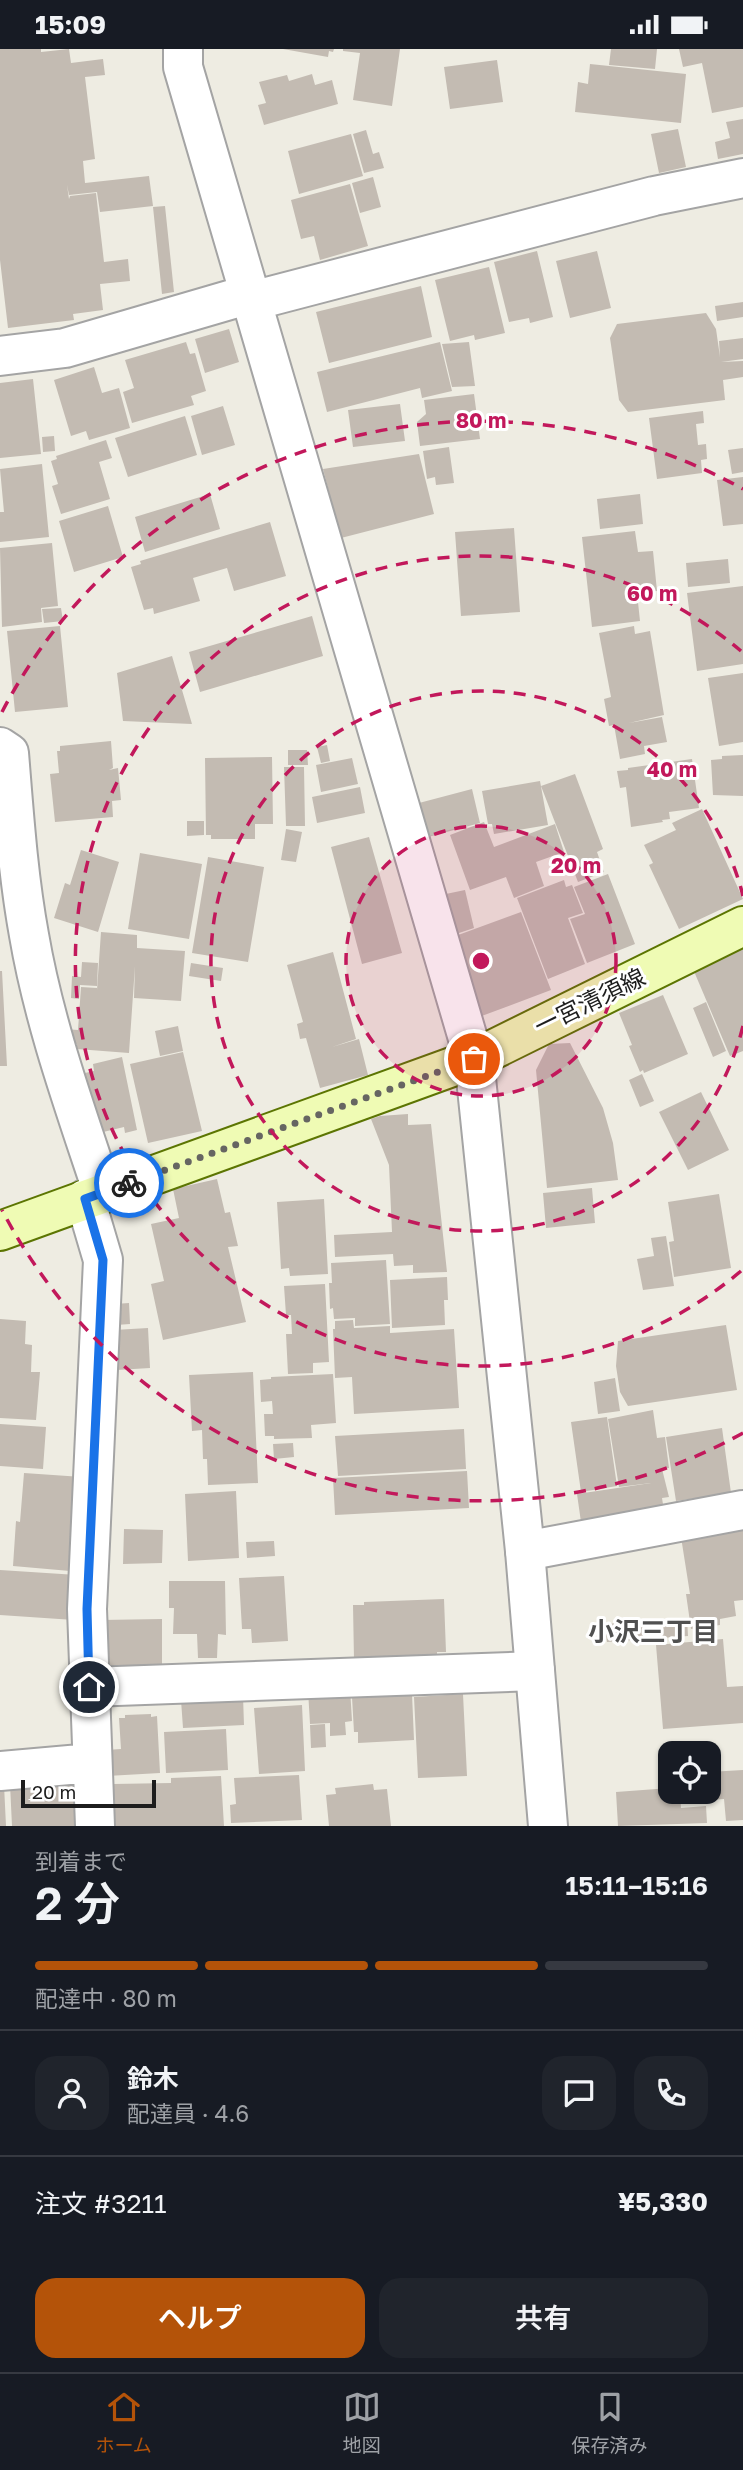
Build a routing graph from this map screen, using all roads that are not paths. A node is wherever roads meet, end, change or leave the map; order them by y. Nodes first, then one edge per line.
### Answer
1 (183, 49) edge
2 (743, 178) edge
3 (251, 298) junction
4 (0, 356) edge
5 (0, 747) edge
6 (743, 926) edge
7 (14, 938) edge
8 (474, 1059) junction
9 (94, 1196) junction
10 (0, 1231) edge
11 (743, 1510) edge
12 (525, 1551) junction
13 (535, 1671) junction
14 (89, 1687) junction
15 (92, 1763) junction
16 (0, 1771) edge
17 (95, 1826) edge
18 (548, 1826) edge

1 - 3 street
2 - 3 street
3 - 4 street
3 - 8 street
5 - 7 street
6 - 8 main road, 一宮清須線
7 - 9 street
8 - 9 main road, 一宮清須線
8 - 12 street
9 - 10 main road, 一宮清須線
9 - 14 street
11 - 12 street
12 - 13 street
13 - 14 street
13 - 18 street
14 - 15 street
15 - 16 street
15 - 17 street

